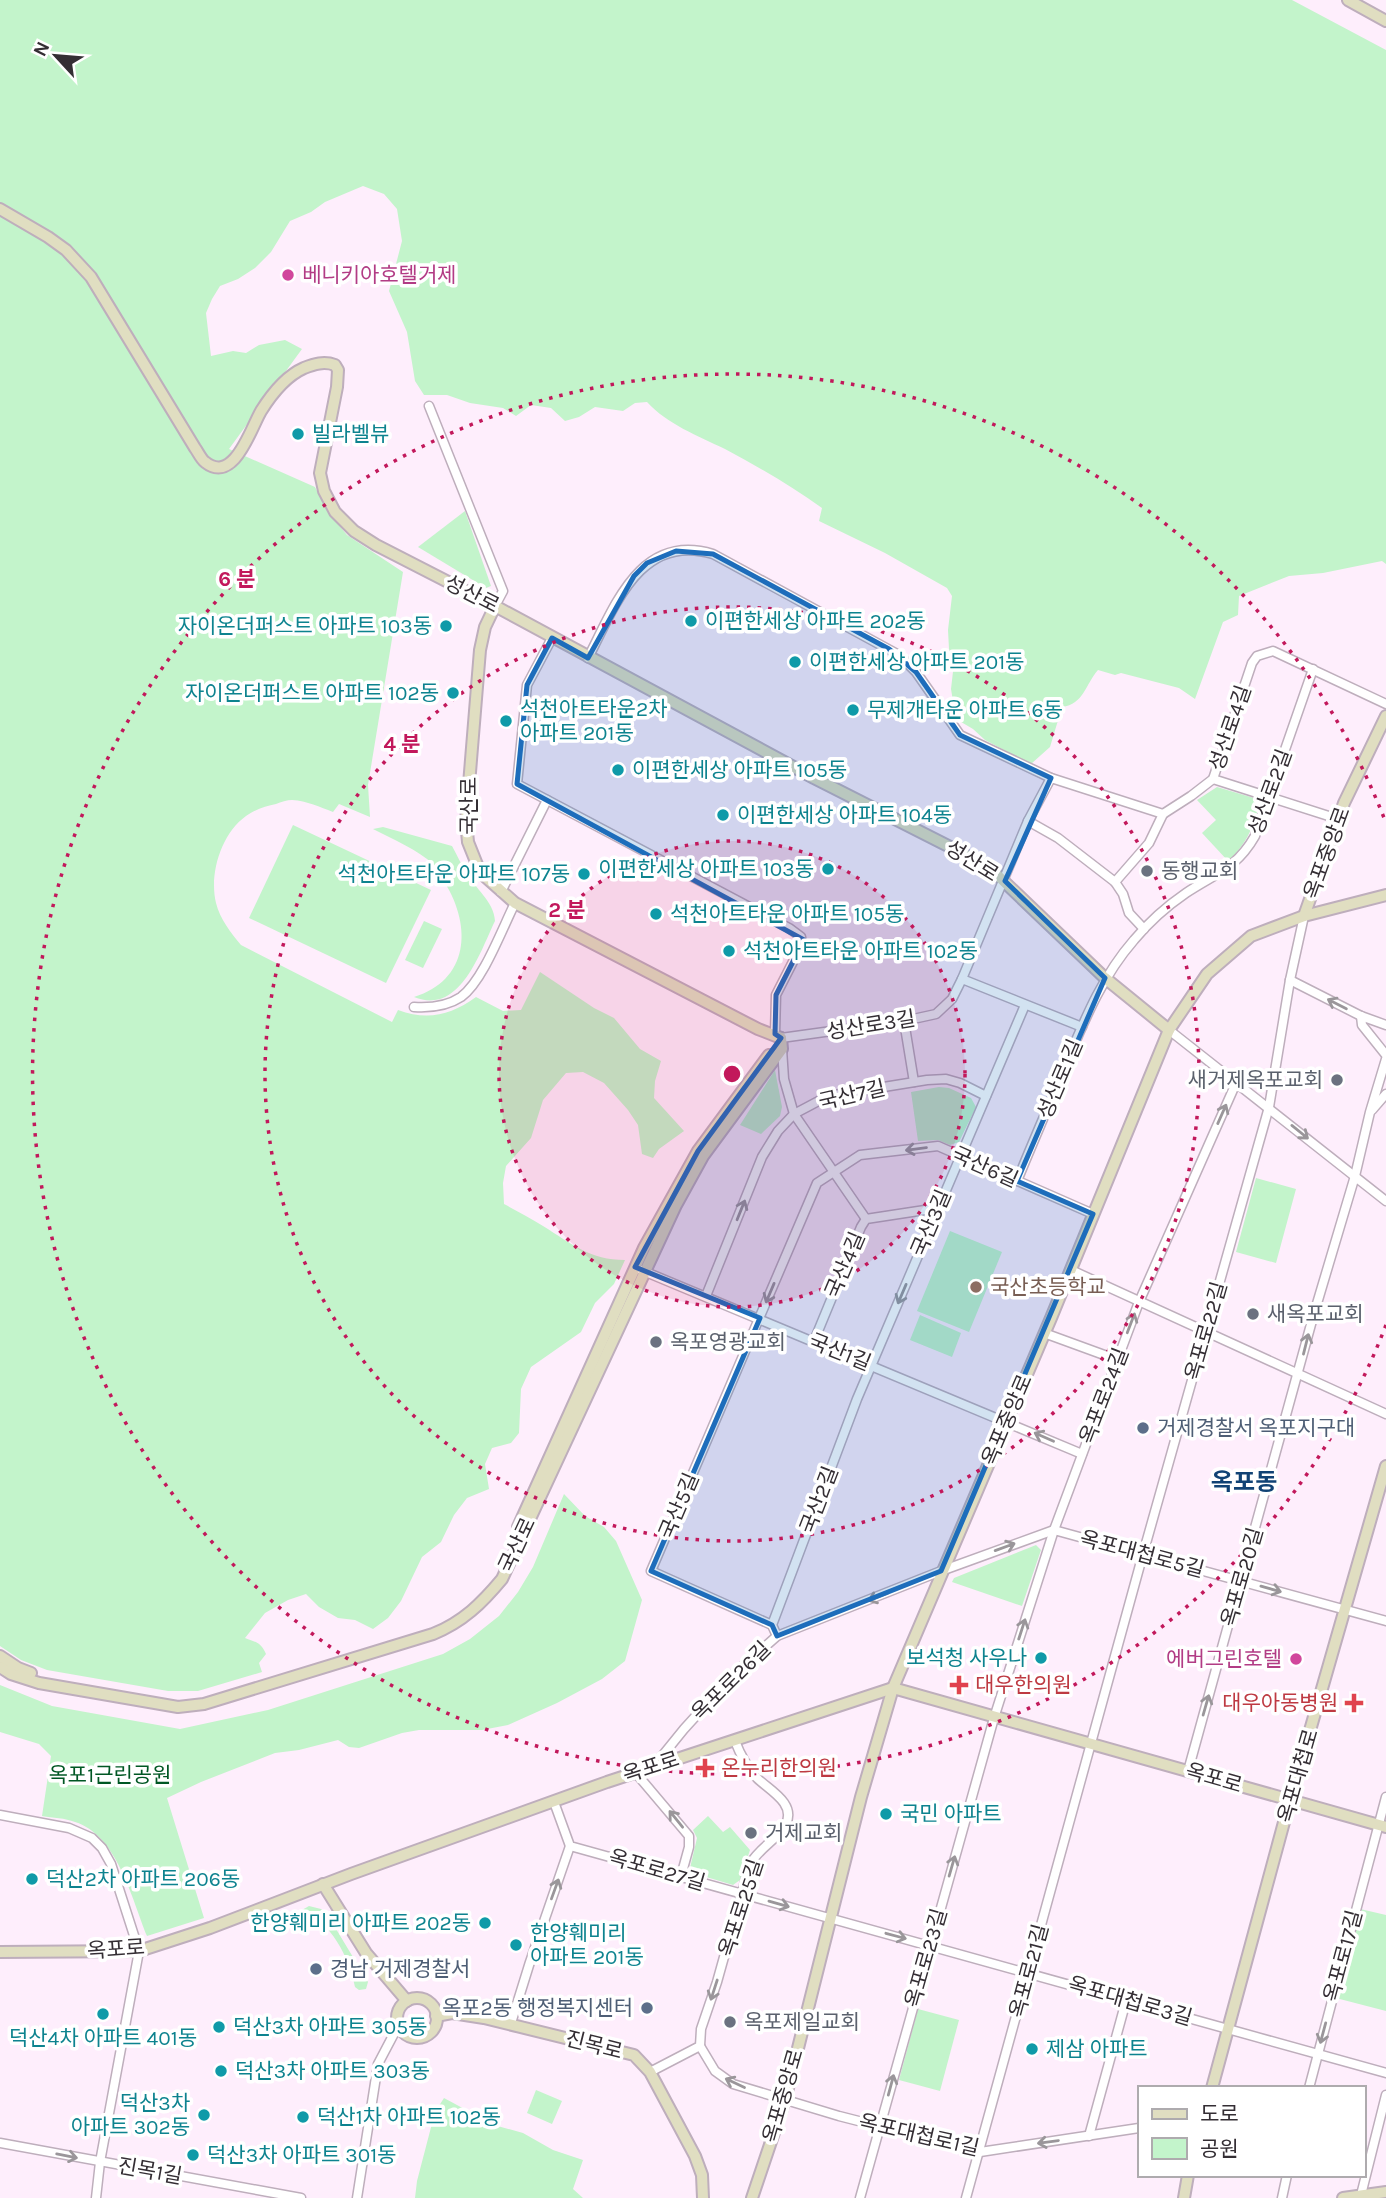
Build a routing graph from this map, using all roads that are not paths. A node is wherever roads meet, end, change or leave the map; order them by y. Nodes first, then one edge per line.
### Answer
1 (1348, 0) edge
2 (1386, 22) edge
3 (0, 209) edge
4 (429, 405) dead end
5 (495, 606) junction
6 (552, 638) junction
7 (588, 658) junction
8 (1313, 669) junction
9 (1386, 704) edge
10 (1386, 716) edge
11 (1051, 778) junction
12 (1213, 779) junction
13 (1270, 796) junction
14 (548, 800) junction
15 (1163, 814) junction
16 (1338, 819) junction
17 (1028, 821) junction
18 (1004, 881) junction
19 (1115, 882) junction
20 (501, 892) junction
21 (1386, 895) edge
22 (515, 903) junction
23 (1304, 916) junction
24 (1144, 929) junction
25 (1105, 978) junction
26 (962, 979) junction
27 (1290, 980) junction
28 (1025, 1004) junction
29 (414, 1007) dead end
30 (1361, 1016) junction
31 (904, 1021) junction
32 (1386, 1025) edge
33 (1082, 1027) junction
34 (1169, 1030) junction
35 (779, 1040) junction
36 (1386, 1057) edge
37 (914, 1082) junction
38 (1236, 1083) junction
39 (1386, 1094) edge
40 (986, 1096) junction
41 (1269, 1107) junction
42 (1370, 1112) junction
43 (794, 1114) junction
44 (960, 1155) junction
45 (832, 1172) junction
46 (1355, 1176) junction
47 (1017, 1181) junction
48 (1386, 1200) edge
49 (938, 1208) junction
50 (1093, 1214) junction
51 (866, 1219) junction
52 (640, 1269) junction
53 (1071, 1270) junction
54 (706, 1296) junction
55 (1139, 1302) junction
56 (760, 1318) junction
57 (1206, 1332) junction
58 (1044, 1333) junction
59 (814, 1340) junction
60 (1118, 1360) junction
61 (872, 1365) junction
62 (1299, 1374) junction
63 (1386, 1413) edge
64 (1006, 1420) junction
65 (1082, 1454) junction
66 (1386, 1466) edge
67 (1054, 1530) junction
68 (1143, 1554) junction
69 (941, 1571) junction
70 (1241, 1581) junction
71 (1346, 1610) junction
72 (1386, 1621) edge
73 (772, 1625) junction
74 (777, 1636) junction
75 (0, 1657) edge
76 (0, 1667) edge
77 (893, 1688) junction
78 (994, 1718) junction
79 (735, 1741) junction
80 (1092, 1743) junction
81 (653, 1766) junction
82 (1188, 1770) junction
83 (635, 1772) junction
84 (1386, 1797) edge
85 (1290, 1800) junction
86 (554, 1802) junction
87 (0, 1815) edge
88 (1382, 1826) edge
89 (570, 1846) junction
90 (681, 1876) junction
91 (323, 1884) junction
92 (743, 1894) junction
93 (830, 1918) junction
94 (930, 1945) junction
95 (139, 1951) junction
96 (0, 1952) edge
97 (1029, 1973) junction
98 (407, 2001) junction
99 (1126, 2001) junction
100 (436, 2016) junction
101 (511, 2024) junction
102 (398, 2026) junction
103 (1228, 2028) junction
104 (700, 2046) junction
105 (1317, 2053) junction
106 (650, 2072) junction
107 (1386, 2073) edge
108 (1213, 2086) edge
109 (1309, 2086) edge
110 (1386, 2095) edge
111 (785, 2100) junction
112 (880, 2127) junction
113 (1138, 2128) edge
114 (1089, 2136) junction
115 (0, 2143) edge
116 (980, 2152) junction
117 (100, 2162) junction
118 (1287, 2177) edge
119 (1184, 2189) edge
120 (1386, 2192) edge
121 (1361, 2195) junction
122 (96, 2198) edge
123 (301, 2198) edge
124 (357, 2198) edge
125 (703, 2198) edge
126 (752, 2198) edge
127 (860, 2198) edge
128 (966, 2198) edge
129 (1191, 2198) edge
130 (1282, 2198) edge
131 (1343, 2198) edge

1 - 2 street
3 - 5 street, 성산로
4 - 5 street
5 - 6 street, 성산로
5 - 20 street, 국산로
6 - 7 street, 성산로
6 - 14 street
7 - 11 street
7 - 18 street, 성산로
8 - 9 street, 성산로4길
8 - 12 street, 성산로4길
8 - 13 street, 성산로2길
10 - 16 street, 옥포중앙로
11 - 15 street
11 - 17 street
12 - 13 street
12 - 15 street, 성산로4길
13 - 16 street
13 - 24 street, 성산로2길
14 - 20 street
14 - 35 street
15 - 19 street
16 - 23 street, 옥포중앙로
17 - 18 street
17 - 19 street
18 - 25 street, 성산로
18 - 26 street, 성산로3길
19 - 24 street
20 - 22 street, 국산로
21 - 23 street
22 - 29 street
22 - 35 street, 국산로
23 - 27 street, 옥포로22길
23 - 34 street, 옥포중앙로
24 - 25 street, 성산로2길
25 - 33 street, 성산로1길
25 - 34 street, 성산로
26 - 28 street
26 - 31 street, 성산로3길
30 -> 27 street
27 - 41 street, 옥포로22길
28 - 33 street
28 - 40 street, 국산3길
30 - 32 street
30 - 36 street
31 - 35 street, 성산로3길
31 - 37 street
33 - 47 street, 성산로1길
34 - 38 street
34 - 50 street, 옥포중앙로
35 - 43 street
35 - 52 street, 국산로
36 - 42 street, 옥포로20길
37 - 40 street, 국산7길
37 - 43 street, 국산7길
38 - 41 street
55 -> 38 street, 옥포로24길
39 - 42 street
40 - 44 street, 국산3길
41 -> 46 street
41 - 57 street, 옥포로22길
42 - 46 street, 옥포로20길
43 - 45 street
54 -> 43 street, 국산7길
44 -> 45 street, 국산6길
44 - 47 street, 국산6길
44 - 49 street, 국산3길
45 - 51 street
45 -> 56 street, 국산6길
46 - 48 street
62 -> 46 street, 옥포로20길
47 - 50 street, 국산6길
49 - 51 street, 국산4길
49 -> 61 street, 국산3길
50 - 53 street, 옥포중앙로
51 - 59 street, 국산4길
52 - 54 street, 국산1길
52 - 75 street, 국산로
52 - 76 street, 국산로
53 - 55 street
53 - 58 street, 옥포중앙로
54 - 56 street, 국산1길
55 - 57 street
60 -> 55 street, 옥포로24길
56 - 59 street, 국산1길
56 - 73 street, 국산5길
57 - 62 street
57 - 68 street, 옥포로22길
58 - 60 street
58 - 64 street, 옥포중앙로
59 - 61 street, 국산1길
60 - 65 street, 옥포로24길
61 - 64 street, 국산1길
61 - 73 street, 국산2길
62 - 63 street
62 - 70 street, 옥포로20길
65 -> 64 street, 국산1길
64 - 69 street, 옥포중앙로
65 - 67 street, 옥포로24길
66 - 71 street, 옥포대첩로
67 - 68 street, 옥포대첩로5길
69 -> 67 street, 옥포대첩로5길
78 -> 67 street, 옥포로24길
68 - 70 street, 옥포대첩로5길
68 - 80 street, 옥포로22길
69 -> 74 street, 옥포로26길
69 - 77 street, 옥포중앙로
70 -> 71 street, 옥포대첩로5길
82 -> 70 street, 옥포로20길
71 - 72 street, 옥포대첩로5길
71 - 85 street, 옥포대첩로
73 - 74 street
74 - 81 street, 옥포로26길
77 - 78 street, 옥포로
77 - 79 street, 옥포로
77 - 93 street, 옥포중앙로
78 - 80 street, 옥포로
94 -> 78 street, 옥포로23길
79 - 81 street, 옥포로
79 - 92 street, 옥포로25길
80 - 82 street, 옥포로
80 - 97 street, 옥포로21길
81 - 83 street, 옥포로
82 - 85 street, 옥포로
83 - 86 street, 옥포로
90 -> 83 street
84 - 88 street, 옥포로17길
85 - 88 street, 옥포로
85 - 103 street, 옥포대첩로
86 - 89 street
86 - 91 street, 옥포로
87 - 95 street
88 -> 105 street, 옥포로17길
89 - 90 street, 옥포로27길
101 -> 89 street
90 - 92 street, 옥포로27길
91 - 95 street, 옥포로
91 - 98 street
92 -> 93 street, 옥포로27길
92 -> 104 street, 옥포로25길
93 -> 94 street, 옥포대첩로3길
93 - 111 street, 옥포중앙로
94 - 97 street, 옥포대첩로3길
112 -> 94 street, 옥포로23길
95 - 96 street, 옥포로
95 - 117 street
97 - 99 street, 옥포대첩로3길
97 - 116 street, 옥포로21길
98 - 100 street
98 - 102 street
99 - 103 street, 옥포대첩로3길
99 - 114 street
100 - 101 street, 진목로
100 - 102 street
101 - 106 street, 진목로
102 - 124 street
103 - 105 street, 옥포대첩로3길
103 - 108 street, 옥포대첩로
104 - 106 street
111 -> 104 street, 옥포대첩로1길
105 - 107 street, 옥포대첩로3길
105 - 109 street, 옥포로17길
106 - 125 street, 진목로
110 - 121 street
111 - 112 street, 옥포대첩로1길
111 - 126 street, 옥포중앙로
112 - 116 street, 옥포대첩로1길
112 - 127 street, 옥포로23길
113 - 114 street, 옥포대첩로1길
114 -> 116 street, 옥포대첩로1길
115 -> 117 street, 진목1길
116 - 128 street, 옥포로21길
117 - 122 street
117 - 123 street, 진목1길
118 - 130 street
119 - 129 street
120 - 121 street
121 - 131 street

